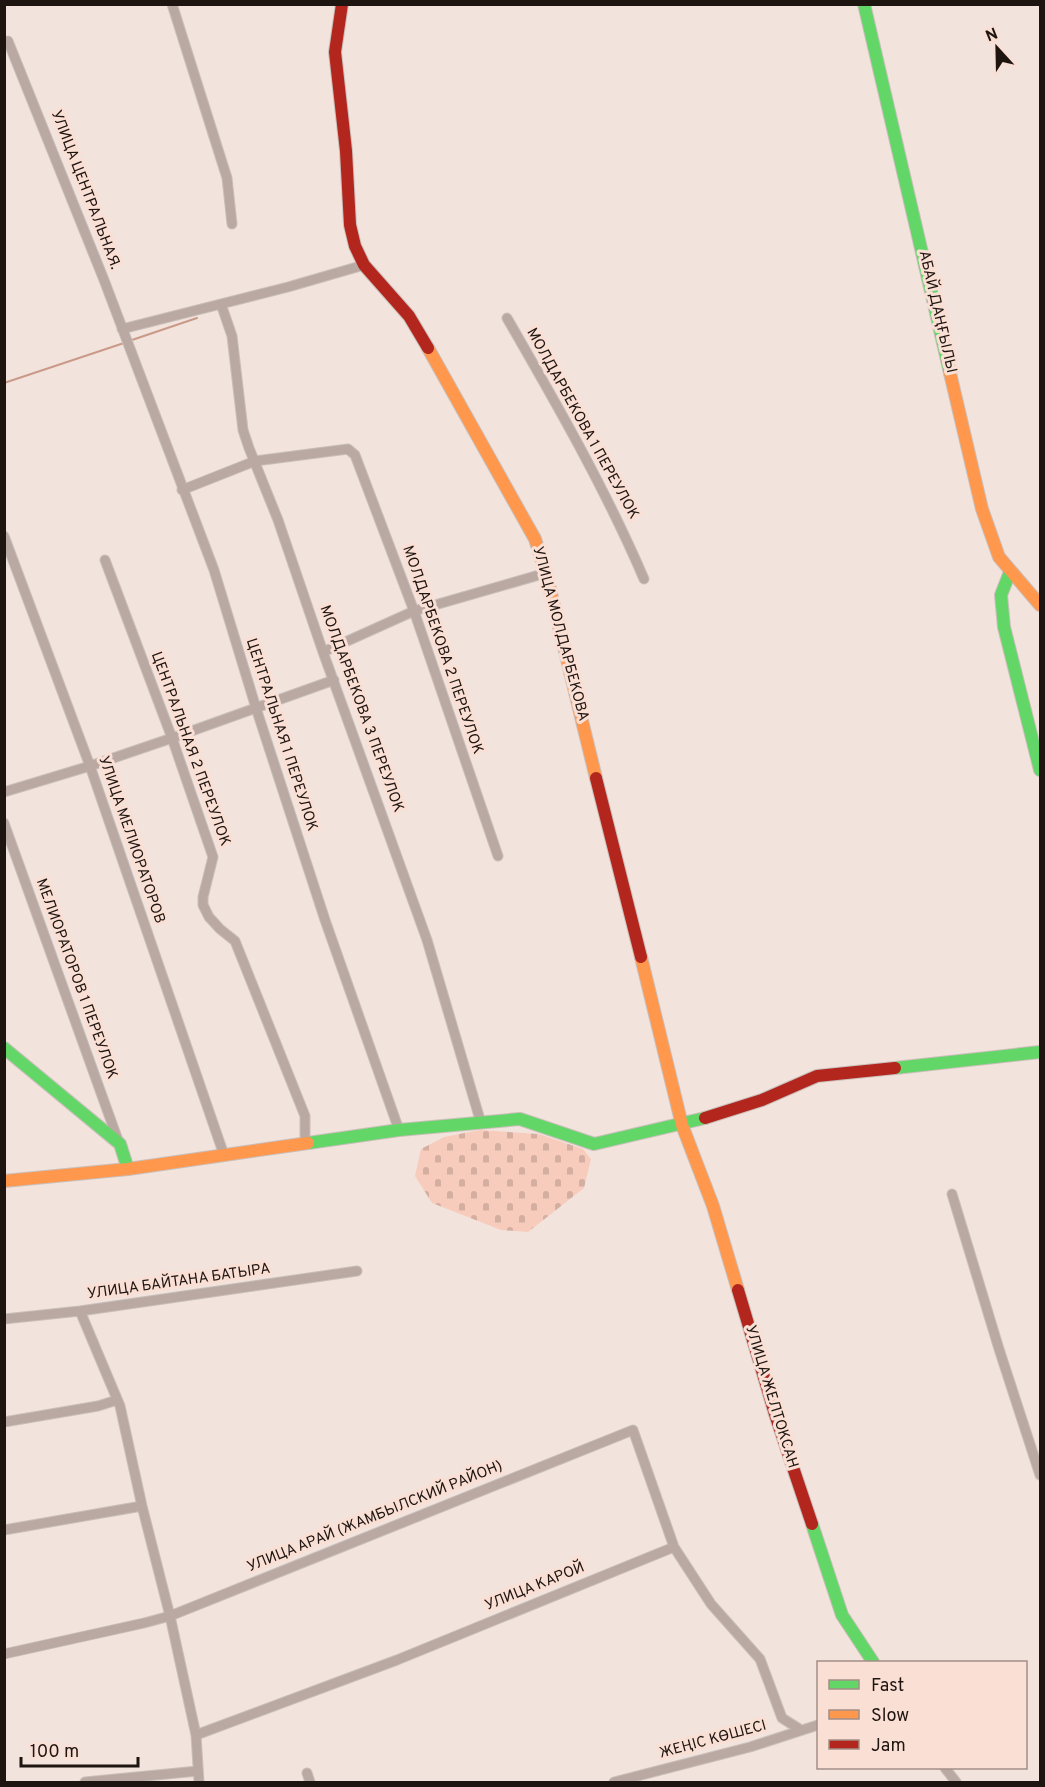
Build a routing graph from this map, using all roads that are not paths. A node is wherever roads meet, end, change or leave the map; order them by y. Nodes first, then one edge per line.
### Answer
1 (172, 4) edge
2 (342, 4) edge
3 (864, 4) edge
4 (8, 42) dead end
5 (232, 224) dead end
6 (363, 265) junction
7 (221, 304) junction
8 (507, 318) dead end
9 (122, 329) junction
10 (129, 351) joint
11 (255, 461) junction
12 (182, 490) junction
13 (4, 536) edge
14 (105, 560) dead end
15 (1010, 572) junction
16 (546, 573) junction
17 (644, 579) dead end
18 (1041, 605) edge
19 (414, 611) junction
20 (323, 652) junction
21 (334, 680) junction
22 (256, 708) junction
23 (172, 738) junction
24 (90, 766) junction
25 (1041, 770) edge
26 (4, 792) edge
27 (4, 823) edge
28 (498, 856) dead end
29 (4, 1048) edge
30 (1041, 1052) edge
31 (481, 1123) junction
32 (682, 1125) junction
33 (399, 1130) junction
34 (305, 1143) junction
35 (120, 1144) junction
36 (224, 1155) junction
37 (128, 1169) junction
38 (4, 1181) edge
39 (952, 1194) dead end
40 (357, 1271) dead end
41 (80, 1311) junction
42 (4, 1319) edge
43 (117, 1400) junction
44 (4, 1422) edge
45 (1041, 1475) edge
46 (142, 1506) junction
47 (4, 1530) edge
48 (674, 1547) junction
49 (170, 1616) junction
50 (4, 1654) edge
51 (872, 1661) edge
52 (817, 1726) edge
53 (801, 1730) junction
54 (196, 1735) junction
55 (946, 1769) edge
56 (198, 1772) junction
57 (85, 1782) edge
58 (199, 1782) edge
59 (614, 1782) edge
60 (956, 1782) edge

1 - 5 street
2 - 6 street, УЛИЦА МОЛДАРБЕКОВА
3 - 15 street, АБАЙ ДАҢҒЫЛЫ
4 - 9 street, УЛИЦА ЦЕНТРАЛЬНАЯ.
6 - 7 street
6 - 16 street, УЛИЦА МОЛДАРБЕКОВА
7 - 9 street
7 - 11 street, МОЛДАРБЕКОВА 3 ПЕРЕУЛОК
8 - 17 street, МОЛДАРБЕКОВА 1 ПЕРЕУЛОК
9 - 10 street, УЛИЦА ЦЕНТРАЛЬНАЯ.
10 - 12 street, ЦЕНТРАЛЬНАЯ 1 ПЕРЕУЛОК
11 - 12 street
11 - 19 street, МОЛДАРБЕКОВА 2 ПЕРЕУЛОК
11 - 20 street, МОЛДАРБЕКОВА 3 ПЕРЕУЛОК
12 - 22 street, ЦЕНТРАЛЬНАЯ 1 ПЕРЕУЛОК
13 - 24 street, УЛИЦА МЕЛИОРАТОРОВ
14 - 23 street, ЦЕНТРАЛЬНАЯ 2 ПЕРЕУЛОК
15 - 18 street, АБАЙ ДАҢҒЫЛЫ
15 - 25 street
16 - 19 street
16 - 32 street, УЛИЦА МОЛДАРБЕКОВА
19 - 20 street
19 - 28 street, МОЛДАРБЕКОВА 2 ПЕРЕУЛОК
20 - 21 street, МОЛДАРБЕКОВА 3 ПЕРЕУЛОК
21 - 22 street
21 - 31 street, МОЛДАРБЕКОВА 3 ПЕРЕУЛОК
22 - 23 street
22 - 33 street, ЦЕНТРАЛЬНАЯ 1 ПЕРЕУЛОК
23 - 24 street
23 - 34 street, ЦЕНТРАЛЬНАЯ 2 ПЕРЕУЛОК
24 - 26 street
24 - 36 street, УЛИЦА МЕЛИОРАТОРОВ
27 - 35 street, МЕЛИОРАТОРОВ 1 ПЕРЕУЛОК
29 - 35 street
30 - 32 street
31 - 32 street
31 - 33 street
32 - 51 street, УЛИЦА ЖЕЛТОКСАН
33 - 34 street
34 - 36 street
35 - 37 street
36 - 37 street
37 - 38 street
39 - 45 street
40 - 41 street, УЛИЦА БАЙТАНА БАТЫРА
41 - 42 street, УЛИЦА БАЙТАНА БАТЫРА
41 - 43 street
43 - 44 street
43 - 46 street
46 - 47 street
46 - 49 street
48 - 49 street, УЛИЦА АРАЙ (ЖАМБЫЛСКИЙ РАЙОН)
48 - 53 street
48 - 54 street, УЛИЦА КАРОЙ
49 - 50 street, УЛИЦА АРАЙ (ЖАМБЫЛСКИЙ РАЙОН)
49 - 54 street
52 - 53 street, ЖЕҢІС КӨШЕСІ
53 - 59 street, ЖЕҢІС КӨШЕСІ
54 - 56 street
55 - 60 street
56 - 57 street
56 - 58 street

